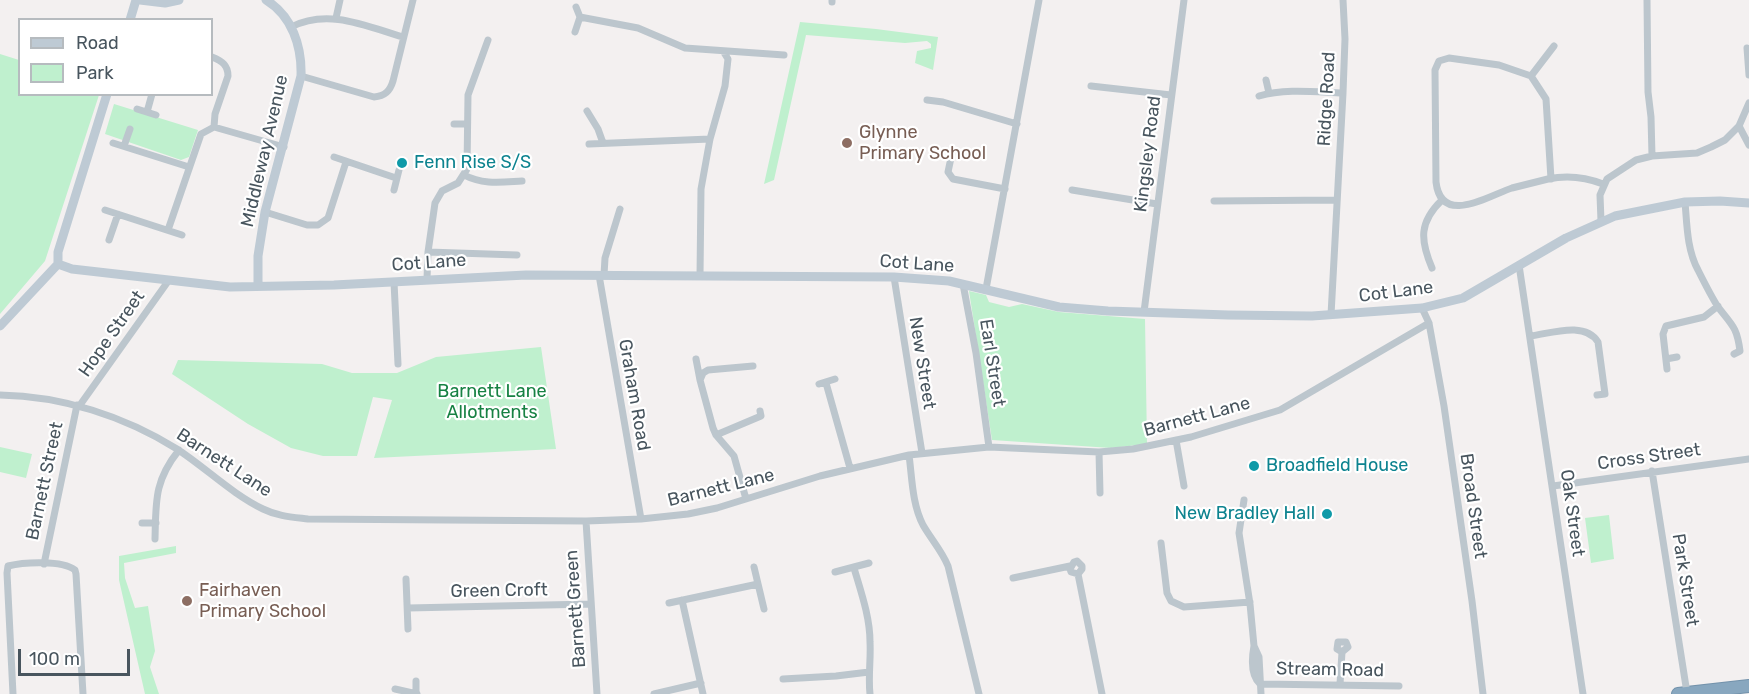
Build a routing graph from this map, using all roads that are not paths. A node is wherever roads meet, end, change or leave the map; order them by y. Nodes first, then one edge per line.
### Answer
1 (138, 0) edge
2 (179, 0) edge
3 (266, 0) edge
4 (340, 0) edge
5 (413, 0) edge
6 (1038, 0) edge
7 (1184, 0) edge
8 (1343, 0) edge
9 (1647, 0) edge
10 (576, 7) dead end
11 (580, 17) junction
12 (131, 18) edge
13 (336, 18) junction
14 (291, 27) junction
15 (575, 32) dead end
16 (403, 37) junction
17 (488, 40) dead end
18 (1554, 46) dead end
19 (1747, 48) dead end
20 (723, 51) junction
21 (784, 55) dead end
22 (213, 57) edge
23 (1749, 75) edge
24 (301, 76) junction
25 (1531, 76) junction
26 (1266, 80) dead end
27 (1090, 86) dead end
28 (1269, 93) junction
29 (1343, 93) junction
30 (1171, 95) junction
31 (106, 96) edge
32 (151, 96) edge
33 (1259, 96) dead end
34 (927, 100) dead end
35 (1749, 103) edge
36 (137, 109) dead end
37 (147, 111) junction
38 (587, 111) dead end
39 (156, 115) dead end
40 (454, 124) dead end
41 (467, 124) junction
42 (1017, 124) junction
43 (1739, 126) junction
44 (214, 127) junction
45 (130, 129) dead end
46 (710, 139) junction
47 (113, 142) dead end
48 (603, 143) junction
49 (589, 144) dead end
50 (1749, 145) edge
51 (124, 146) junction
52 (284, 147) junction
53 (952, 153) dead end
54 (1652, 156) junction
55 (334, 157) dead end
56 (346, 162) junction
57 (189, 167) junction
58 (399, 170) dead end
59 (464, 175) junction
60 (396, 178) junction
61 (1551, 179) junction
62 (522, 181) dead end
63 (1603, 184) junction
64 (1005, 189) junction
65 (394, 190) dead end
66 (1072, 190) dead end
67 (1336, 200) junction
68 (1442, 200) junction
69 (1214, 201) dead end
70 (1685, 202) junction
71 (1749, 203) edge
72 (1157, 204) junction
73 (620, 209) dead end
74 (105, 210) dead end
75 (265, 212) junction
76 (118, 214) junction
77 (615, 221) junction
78 (1601, 221) junction
79 (624, 223) dead end
80 (168, 230) junction
81 (182, 234) dead end
82 (109, 240) dead end
83 (428, 252) junction
84 (518, 255) dead end
85 (58, 264) junction
86 (1520, 265) junction
87 (1432, 268) dead end
88 (602, 275) junction
89 (700, 276) junction
90 (894, 277) junction
91 (427, 279) junction
92 (169, 280) junction
93 (394, 282) junction
94 (963, 284) junction
95 (258, 286) junction
96 (986, 289) junction
97 (1718, 306) junction
98 (1422, 308) junction
99 (1144, 312) junction
100 (1331, 315) junction
101 (1429, 323) junction
102 (0, 326) edge
103 (1531, 336) junction
104 (1741, 352) edge
105 (1677, 357) dead end
106 (1666, 358) junction
107 (696, 359) dead end
108 (398, 364) dead end
109 (753, 366) dead end
110 (1667, 369) dead end
111 (835, 379) dead end
112 (700, 380) junction
113 (0, 395) edge
114 (1597, 395) dead end
115 (79, 405) junction
116 (760, 411) dead end
117 (716, 435) junction
118 (1176, 440) junction
119 (989, 447) junction
120 (179, 450) junction
121 (1099, 452) junction
122 (921, 453) junction
123 (909, 454) junction
124 (1749, 459) edge
125 (850, 468) junction
126 (1652, 471) junction
127 (1184, 486) dead end
128 (1553, 486) junction
129 (1100, 493) dead end
130 (746, 499) junction
131 (1244, 500) dead end
132 (641, 519) junction
133 (586, 521) junction
134 (142, 523) dead end
135 (156, 523) junction
136 (155, 539) dead end
137 (1161, 543) dead end
138 (869, 563) dead end
139 (44, 564) junction
140 (1070, 566) junction
141 (754, 567) dead end
142 (854, 568) junction
143 (835, 572) dead end
144 (1077, 574) junction
145 (1013, 578) dead end
146 (406, 579) dead end
147 (758, 584) junction
148 (682, 600) junction
149 (1250, 602) junction
150 (669, 603) dead end
151 (591, 604) junction
152 (408, 608) junction
153 (764, 609) dead end
154 (408, 629) dead end
155 (1342, 652) dead end
156 (869, 672) junction
157 (783, 679) dead end
158 (416, 681) dead end
159 (701, 683) junction
160 (1260, 684) junction
161 (1340, 684) junction
162 (1399, 686) dead end
163 (1749, 686) edge
164 (395, 690) dead end
165 (1725, 692) edge
166 (416, 693) edge
167 (13, 694) edge
168 (83, 694) edge
169 (597, 694) edge
170 (654, 694) edge
171 (703, 694) edge
172 (870, 694) edge
173 (980, 694) edge
174 (1102, 694) edge
175 (1261, 694) edge
176 (1483, 694) edge
177 (1582, 694) edge
178 (1683, 694) edge

1 - 2 street
1 - 12 street
3 - 14 street, Middleway Avenue
4 - 13 street
5 - 16 street
6 - 42 street
7 - 30 street, Kingsley Road
8 - 29 street, Ridge Road
9 - 54 street
10 - 11 street
11 - 15 street
11 - 20 street
13 - 14 street
13 - 16 street
14 - 24 street, Middleway Avenue
16 - 24 street
17 - 41 street
18 - 25 street
19 - 23 street
20 - 21 street
20 - 46 street
22 - 44 street
24 - 52 street, Middleway Avenue
25 - 61 street
25 - 68 street
26 - 28 street
27 - 30 street
28 - 29 street
28 - 33 street
29 - 67 street, Ridge Road
30 - 72 street, Kingsley Road
31 - 85 street
32 - 37 street
34 - 42 street
35 - 43 street
36 - 37 street
37 - 39 street
38 - 48 street
40 - 41 street
41 - 59 street
42 - 64 street
43 - 50 street
43 - 54 street
44 - 52 street
44 - 57 street
45 - 51 street
46 - 48 street
46 - 89 street
47 - 51 street
48 - 49 street
51 - 57 street
52 - 75 street, Middleway Avenue
53 - 64 street
54 - 63 street
55 - 56 street
56 - 60 street
56 - 75 street
57 - 80 street
58 - 60 street
59 - 62 street
59 - 83 street
60 - 65 street
61 - 63 street
61 - 68 street
63 - 78 street
64 - 96 street
66 - 72 street
67 - 69 street
67 - 100 street, Ridge Road
68 - 87 street
70 - 71 street, Cot Lane
70 - 78 street, Cot Lane
70 - 97 street
72 - 99 street, Kingsley Road
73 - 77 street, Graham Road
74 - 76 street
75 - 95 street, Middleway Avenue
76 - 80 street
76 - 82 street
77 - 79 street
77 - 88 street, Graham Road
78 - 86 street, Cot Lane
80 - 81 street
83 - 84 street
83 - 91 street
85 - 92 street, Cot Lane
85 - 102 street
86 - 98 street, Cot Lane
86 - 103 street, Oak Street
88 - 89 street, Cot Lane
88 - 91 street, Cot Lane
88 - 132 street, Graham Road
89 - 90 street, Cot Lane
90 - 94 street, Cot Lane
90 - 122 street, New Street
91 - 93 street, Cot Lane
92 - 95 street, Cot Lane
92 - 115 street, Hope Street
93 - 95 street, Cot Lane
93 - 108 street
94 - 96 street, Cot Lane
94 - 119 street, Earl Street
96 - 99 street, Cot Lane
97 - 104 street
97 - 106 street
98 - 100 street, Cot Lane
98 - 101 street
99 - 100 street, Cot Lane
101 - 118 street, Barnett Lane
101 - 176 street, Broad Street
103 - 114 street
103 - 128 street, Oak Street
105 - 106 street
106 - 110 street
107 - 112 street
109 - 112 street
111 - 125 street
112 - 117 street
113 - 115 street, Barnett Lane
115 - 120 street, Barnett Lane
115 - 139 street, Barnett Street
116 - 117 street
117 - 130 street
118 - 121 street, Barnett Lane
118 - 127 street
119 - 121 street, Barnett Lane
119 - 122 street, Barnett Lane
120 - 133 street, Barnett Lane
120 - 135 street
121 - 129 street
122 - 123 street, Barnett Lane
123 - 125 street, Barnett Lane
123 - 173 street
124 - 126 street, Cross Street
125 - 130 street, Barnett Lane
126 - 128 street, Cross Street
126 - 178 street, Park Street
128 - 177 street, Oak Street
130 - 132 street, Barnett Lane
131 - 149 street
132 - 133 street, Barnett Lane
133 - 151 street, Barnett Green
134 - 135 street
135 - 136 street
137 - 149 street
138 - 142 street
139 - 167 street
139 - 168 street
140 - 144 street
140 - 144 street
140 - 145 street
141 - 147 street
142 - 143 street
142 - 156 street
144 - 174 street
146 - 152 street
147 - 148 street
147 - 153 street
148 - 150 street
148 - 159 street
149 - 160 street
151 - 152 street, Green Croft
151 - 169 street, Barnett Green
152 - 154 street
155 - 161 street
156 - 157 street
156 - 172 street
158 - 166 street
159 - 170 street
159 - 171 street
160 - 161 street, Stream Road
160 - 175 street
161 - 162 street, Stream Road
163 - 165 highway
164 - 166 street
165 - 178 highway

